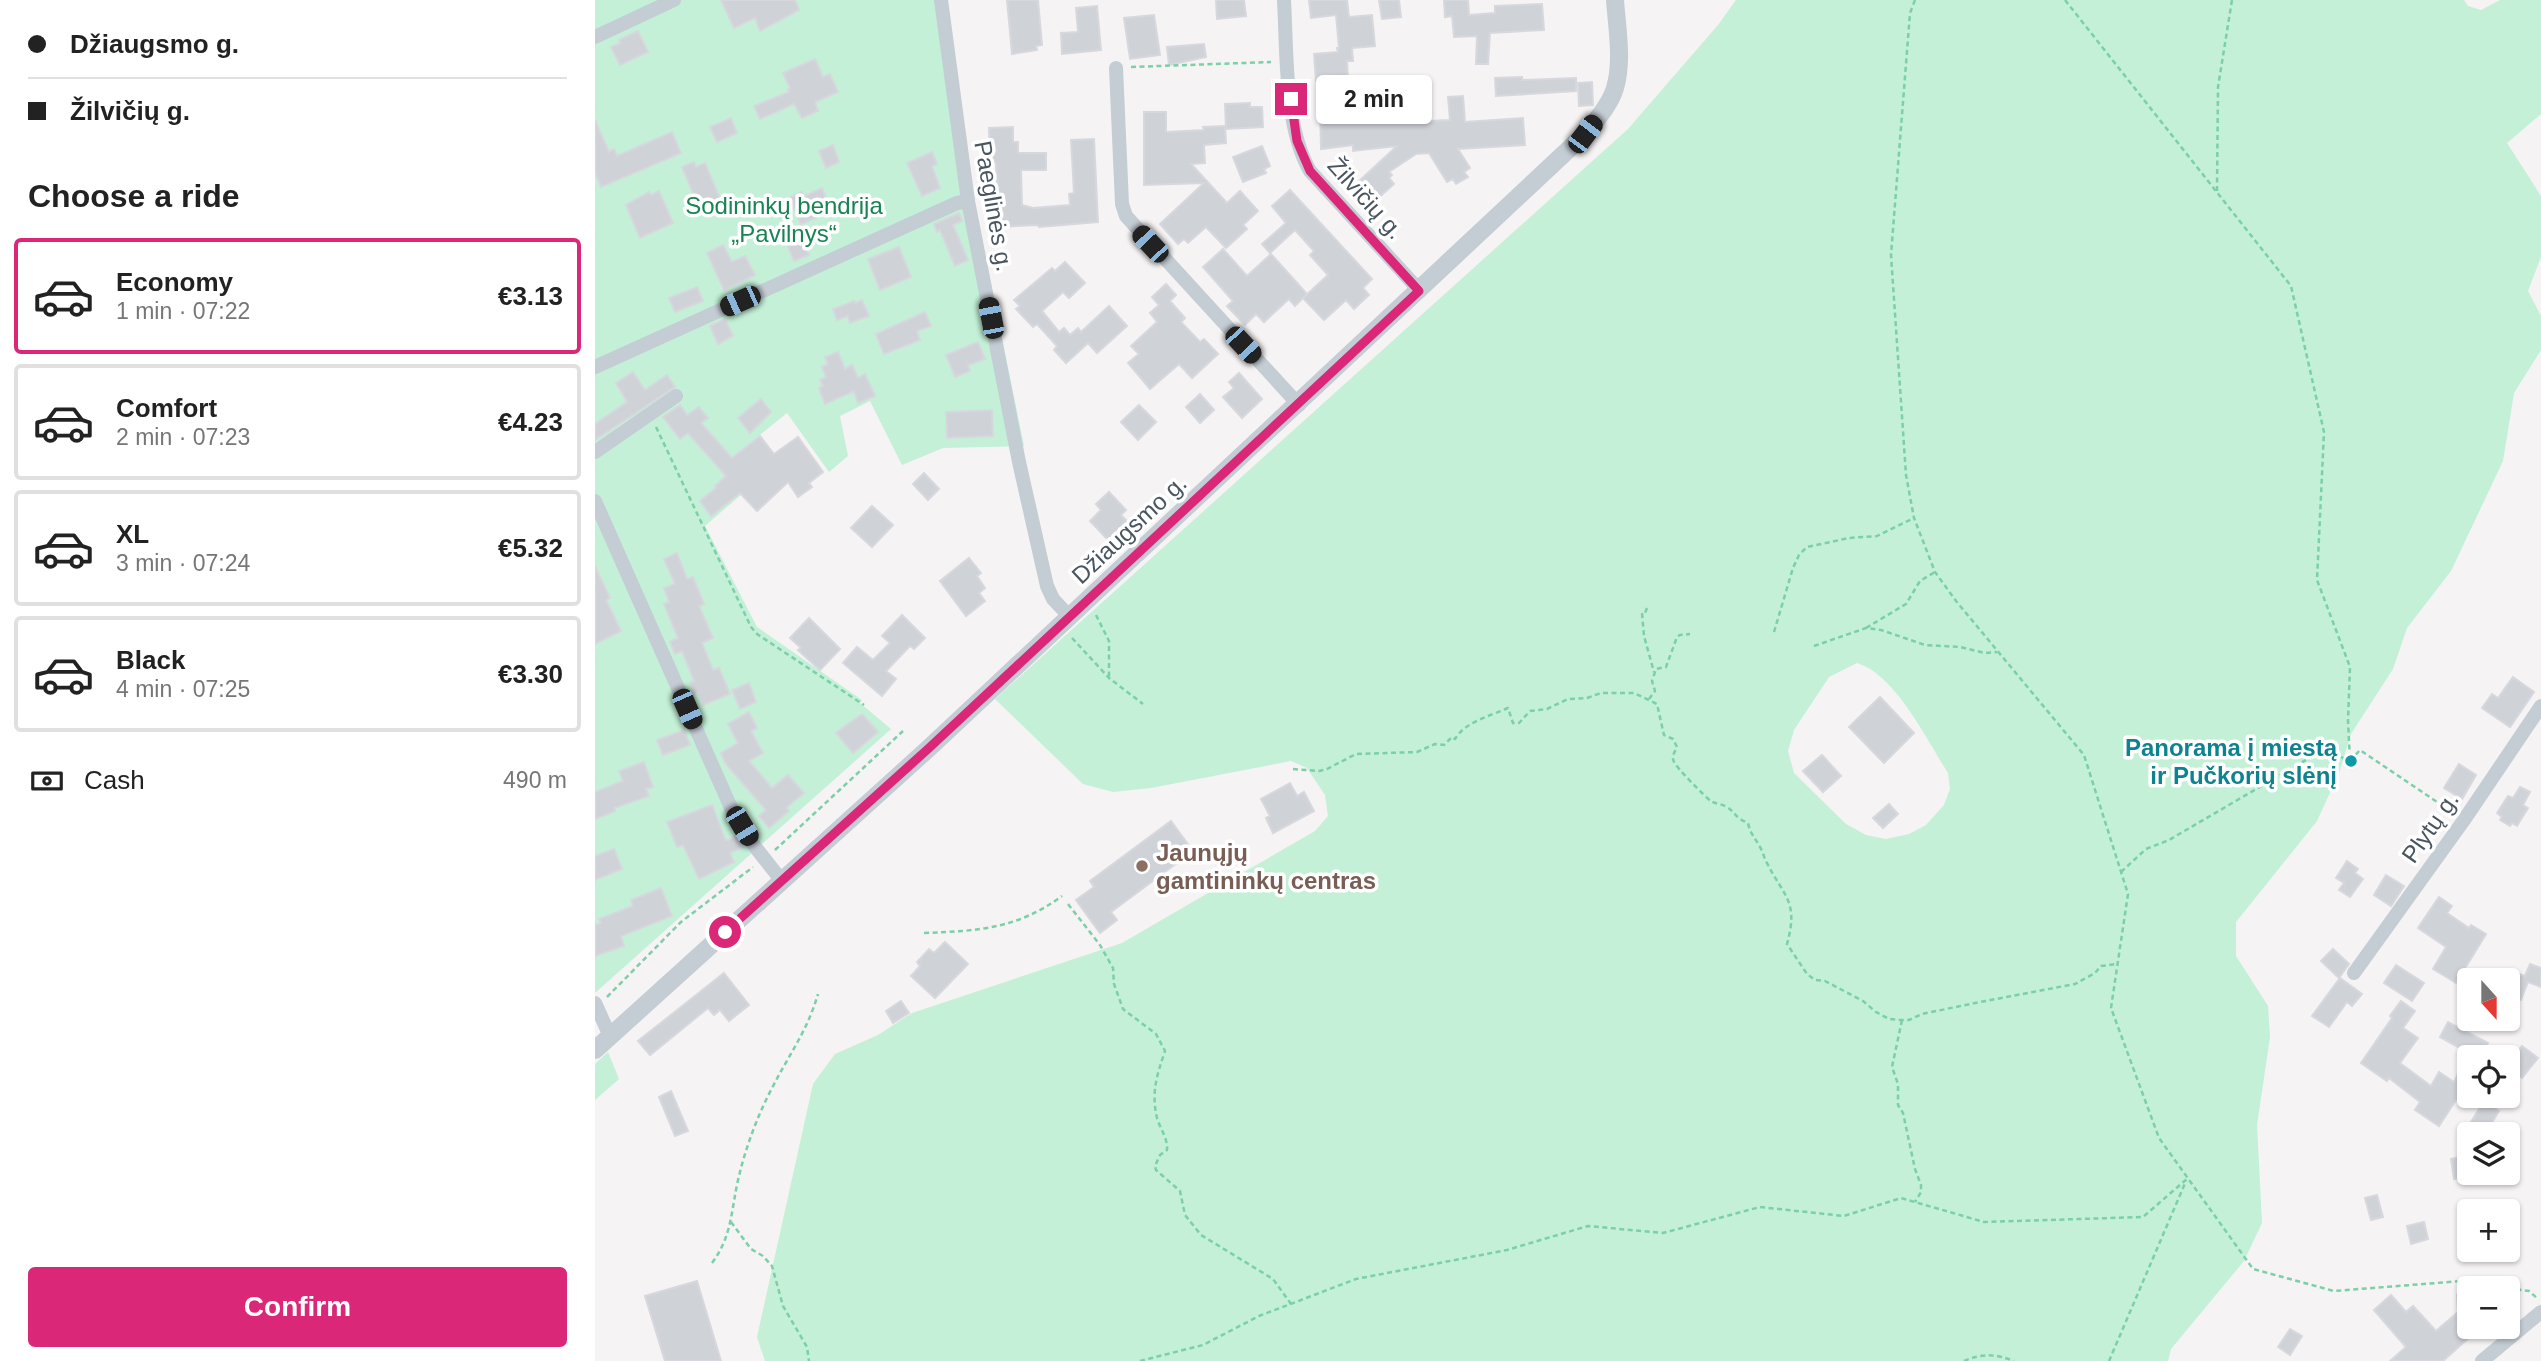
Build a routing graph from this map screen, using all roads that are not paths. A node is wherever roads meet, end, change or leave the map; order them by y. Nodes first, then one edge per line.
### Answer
1 (674, 0) edge
2 (941, 0) edge
3 (1285, 0) edge
4 (1615, 0) edge
5 (595, 37) edge
6 (1116, 68) road end
7 (968, 201) junction
8 (1419, 291) junction
9 (595, 367) edge
10 (676, 396) dead end
11 (1299, 405) junction
12 (595, 452) edge
13 (595, 500) edge
14 (1064, 622) junction
15 (2541, 706) edge
16 (782, 881) junction
17 (2354, 973) dead end
18 (596, 1005) edge
19 (610, 1036) junction
20 (595, 1050) edge
21 (2541, 1312) edge
22 (2482, 1361) edge

1 - 5 street
2 - 7 street, Paeglinės g.
3 - 8 street, Žilvičių g.
4 - 8 street, Džiaugsmo g.
6 - 11 street
7 - 9 street
7 - 14 street, Paeglinės g.
8 - 11 street, Džiaugsmo g.
10 - 12 street
11 - 14 street, Džiaugsmo g.
13 - 16 street
14 - 16 street, Džiaugsmo g.
15 - 17 street, Plytų g.
16 - 19 street, Džiaugsmo g.
18 - 19 street
19 - 20 street, Džiaugsmo g.
21 - 22 street

